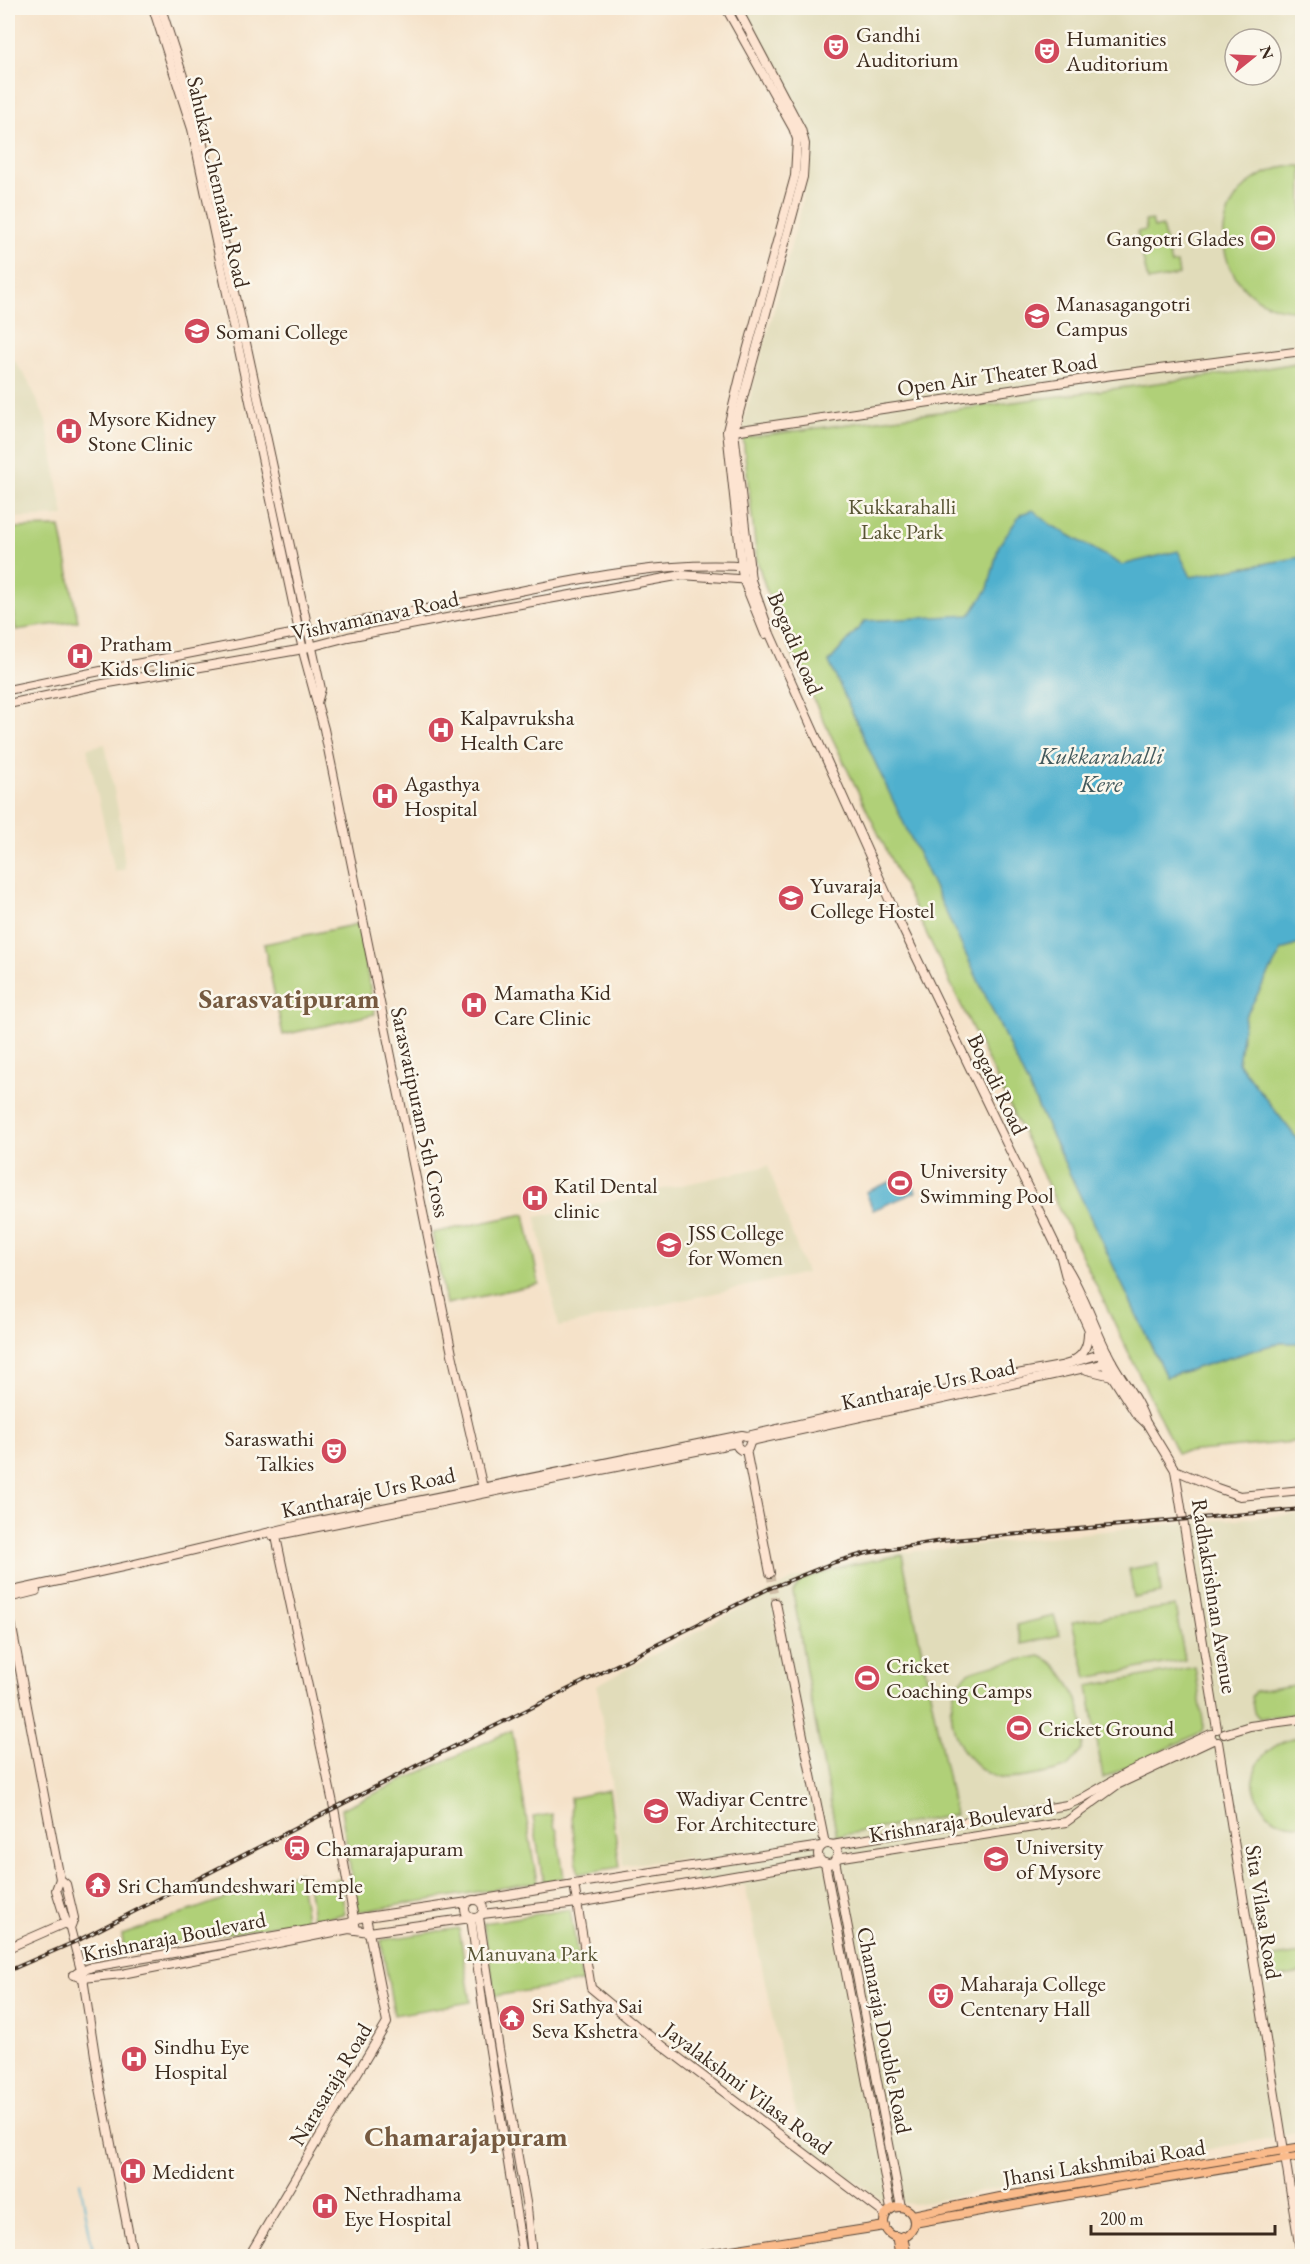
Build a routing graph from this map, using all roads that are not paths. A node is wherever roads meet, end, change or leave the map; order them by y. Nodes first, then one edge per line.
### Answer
1 (153, 8) edge
2 (161, 8) edge
3 (733, 10) edge
4 (1302, 351) edge
5 (734, 431) junction
6 (746, 566) junction
7 (747, 580) junction
8 (304, 631) junction
9 (307, 647) junction
10 (8, 690) edge
11 (8, 704) edge
12 (1063, 1263) junction
13 (1089, 1329) junction
14 (1104, 1353) junction
15 (1109, 1363) junction
16 (1061, 1366) junction
17 (1080, 1369) junction
18 (1112, 1376) junction
19 (976, 1388) junction
20 (1147, 1424) junction
21 (749, 1438) junction
22 (737, 1440) junction
23 (746, 1450) junction
24 (1175, 1470) junction
25 (483, 1490) junction
26 (1302, 1490) edge
27 (275, 1532) junction
28 (770, 1573) tunnel mouth
29 (8, 1592) edge
30 (8, 1598) edge
31 (776, 1604) tunnel mouth
32 (8, 1607) edge
33 (1302, 1719) edge
34 (1217, 1736) junction
35 (826, 1845) junction
36 (836, 1859) junction
37 (823, 1862) junction
38 (574, 1884) junction
39 (478, 1900) junction
40 (468, 1902) junction
41 (578, 1903) junction
42 (366, 1917) junction
43 (477, 1917) junction
44 (354, 1921) junction
45 (67, 1926) junction
46 (356, 1930) junction
47 (369, 1932) junction
48 (8, 1948) edge
49 (82, 1974) junction
50 (1302, 2147) edge
51 (1284, 2154) junction
52 (1302, 2156) edge
53 (901, 2207) junction
54 (889, 2212) junction
55 (913, 2219) junction
56 (885, 2226) junction
57 (900, 2236) junction
58 (133, 2256) edge
59 (249, 2256) edge
60 (523, 2256) edge
61 (532, 2256) edge
62 (693, 2256) edge
63 (900, 2256) edge
64 (907, 2256) edge
65 (1301, 2256) edge

1 - 8 main road, Sahukar Chennaiah Road
2 - 8 main road, Sahukar Chennaiah Road
3 - 5 main road, Bogadi Road
3 - 6 main road
4 - 5 main road, Open Air Theater Road
5 - 6 main road, Bogadi Road
6 - 7 main road, Bogadi Road
6 - 8 main road, Vishvamanava Road
7 - 9 main road, Vishvamanava Road
7 - 12 main road, Bogadi Road
8 - 9 main road, Sahukar Chennaiah Road
8 - 10 main road, Vishvamanava Road
9 - 11 main road, Vishvamanava Road
9 - 25 main road, Sarasvatipuram 5th Cross
12 - 13 main road, Bogadi Road
12 - 14 main road, Bogadi Road
13 - 14 main road, Bogadi Road
13 - 16 main road
14 - 15 main road, Bogadi Road
14 - 16 main road, Kantharaje Urs Road
15 - 17 main road, Kantharaje Urs Road
15 - 18 main road, Bogadi Road
15 - 20 main road, Bogadi Road
16 - 19 main road, Kantharaje Urs Road
17 - 18 main road
17 - 19 main road, Kantharaje Urs Road
18 - 20 main road, Bogadi Road
19 - 21 main road, Kantharaje Urs Road
20 - 24 main road, Bogadi Road
21 - 22 main road
21 - 23 main road
22 - 23 main road
22 - 25 main road, Kantharaje Urs Road
23 - 28 main road
24 - 26 main road
24 - 34 main road, Radhakrishnan Avenue
25 - 27 main road, Kantharaje Urs Road
27 - 29 main road, Kantharaje Urs Road
27 - 30 main road, Kantharaje Urs Road
27 - 44 main road
31 - 35 main road
32 - 45 main road
33 - 34 main road
34 - 35 main road, Krishnaraja Boulevard
34 - 36 main road, Krishnaraja Boulevard
34 - 51 main road, Sita Vilasa Road
35 - 36 main road, Chamaraja Double Road
35 - 37 main road, Chamaraja Double Road
35 - 38 main road, Krishnaraja Boulevard
36 - 37 main road, Krishnaraja Boulevard
36 - 53 main road, Chamaraja Double Road
37 - 41 main road, Krishnaraja Boulevard
37 - 54 main road, Chamaraja Double Road
38 - 39 main road, Krishnaraja Boulevard
38 - 41 main road
39 - 40 main road, Krishnaraja Boulevard
39 - 43 main road
40 - 42 main road, Krishnaraja Boulevard
40 - 43 main road
41 - 43 main road, Krishnaraja Boulevard
41 - 54 main road, Jayalakshmi Vilasa Road
42 - 44 main road, Krishnaraja Boulevard
42 - 47 main road, Narasaraja Road
43 - 47 main road, Krishnaraja Boulevard
43 - 60 main road
43 - 61 main road
44 - 46 main road
44 - 49 main road, Krishnaraja Boulevard
45 - 48 main road
45 - 49 main road
46 - 47 main road, Krishnaraja Boulevard
46 - 49 main road, Krishnaraja Boulevard
47 - 59 main road, Narasaraja Road
49 - 58 main road
50 - 51 main road, Jhansi Lakshmibai Road
51 - 52 main road, Jhansi Lakshmibai Road
51 - 55 main road, Jhansi Lakshmibai Road
51 - 65 main road, Sita Vilasa Road
53 - 54 main road
53 - 55 main road
54 - 56 main road
55 - 57 main road
56 - 57 main road
56 - 62 main road
57 - 63 main road
57 - 64 main road

